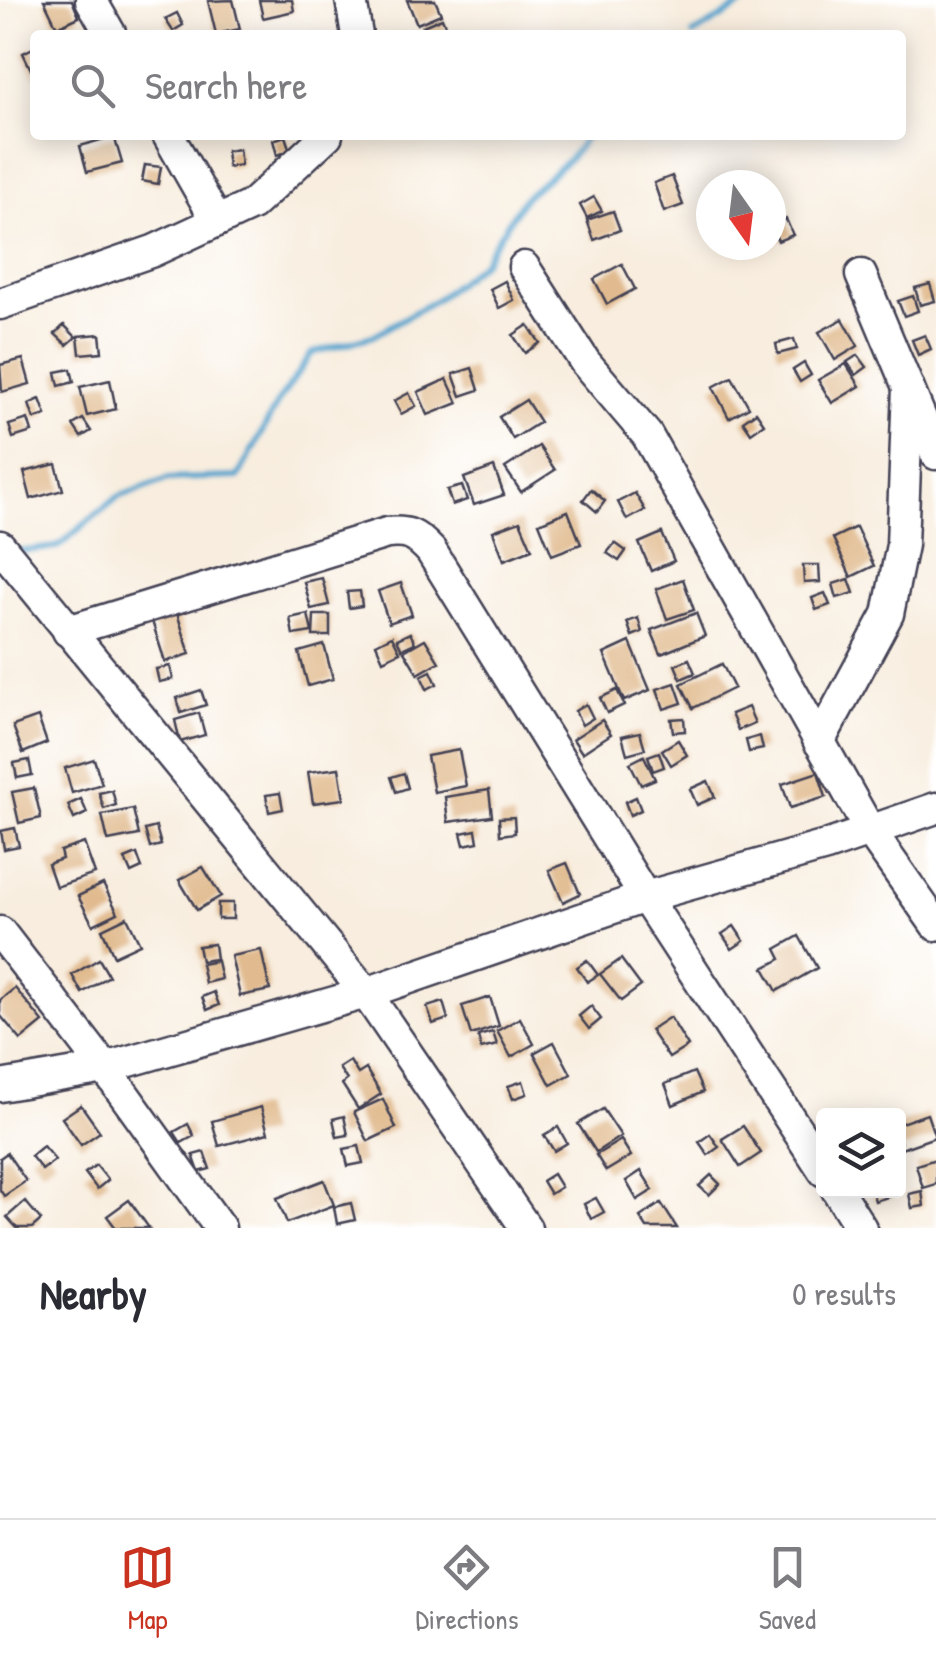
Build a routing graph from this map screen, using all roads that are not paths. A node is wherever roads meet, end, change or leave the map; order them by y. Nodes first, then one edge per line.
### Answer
1 (91, 0) edge
2 (352, 0) edge
3 (108, 30) edge
4 (356, 30) edge
5 (171, 140) edge
6 (322, 140) edge
7 (217, 221) junction
8 (524, 267) dead end
9 (861, 275) dead end
10 (0, 304) edge
11 (908, 387) junction
12 (936, 454) edge
13 (0, 546) edge
14 (68, 631) junction
15 (819, 742) junction
16 (936, 808) edge
17 (870, 831) junction
18 (644, 897) junction
19 (936, 925) edge
20 (0, 932) edge
21 (366, 993) junction
22 (105, 1068) junction
23 (0, 1086) edge
24 (816, 1158) edge
25 (841, 1198) edge
26 (220, 1228) edge
27 (526, 1228) edge
28 (861, 1228) edge

1 - 3 street
2 - 4 street
5 - 7 street
6 - 7 street
7 - 10 street
8 - 15 street
9 - 11 street
11 - 12 street
11 - 15 street
13 - 14 street
14 - 18 street
14 - 21 street
15 - 17 street
16 - 17 street
17 - 18 street
17 - 19 street
18 - 21 street
18 - 24 street
20 - 22 street
21 - 22 street
21 - 27 street
22 - 23 street
22 - 26 street
25 - 28 street

